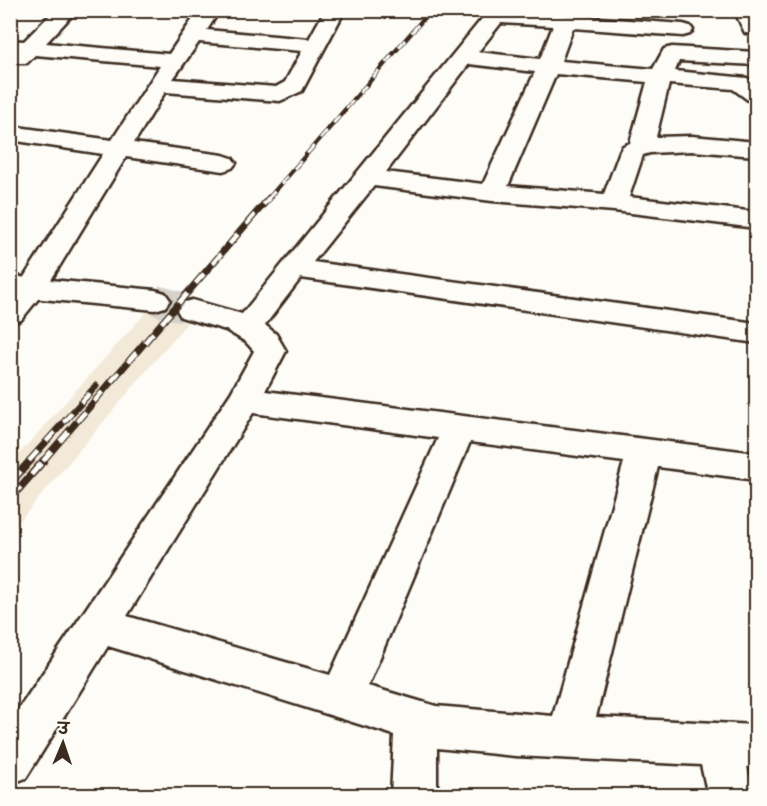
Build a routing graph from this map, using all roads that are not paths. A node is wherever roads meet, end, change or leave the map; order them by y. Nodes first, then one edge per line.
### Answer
1 (67, 10) edge
2 (210, 10) edge
3 (334, 10) edge
4 (498, 13) edge
5 (566, 20) junction
6 (680, 20) edge
7 (195, 35) junction
8 (315, 46) junction
9 (20, 47) edge
10 (672, 54) junction
11 (465, 57) junction
12 (756, 58) edge
13 (173, 61) junction
14 (10, 65) edge
15 (548, 67) junction
16 (662, 76) junction
17 (158, 85) junction
18 (756, 95) edge
19 (10, 133) edge
20 (642, 146) junction
21 (119, 148) junction
22 (756, 149) edge
23 (223, 163) dead end
24 (368, 177) junction
25 (492, 193) junction
26 (615, 203) junction
27 (756, 220) edge
28 (293, 268) junction
29 (21, 286) edge
30 (154, 300) tunnel mouth
31 (192, 310) tunnel mouth
32 (10, 313) edge
33 (247, 328) junction
34 (756, 333) edge
35 (244, 400) junction
36 (459, 429) junction
37 (644, 452) junction
38 (756, 466) edge
39 (97, 625) junction
40 (341, 699) junction
41 (416, 722) junction
42 (569, 737) junction
43 (738, 745) edge
44 (10, 762) edge
45 (414, 795) edge
46 (731, 795) edge

1 - 9 street
2 - 7 street
3 - 8 street
4 - 5 street
4 - 11 street
5 - 6 street
5 - 15 street
6 - 10 street
7 - 8 street
7 - 13 street
8 - 17 street
9 - 13 street
9 - 14 street
10 - 12 street
10 - 16 street
11 - 15 street
11 - 24 street
13 - 17 street
15 - 16 street
15 - 25 street
16 - 18 street
16 - 20 street
17 - 21 street
19 - 21 street
20 - 22 street
20 - 26 street
21 - 23 street
21 - 29 street
24 - 25 street
24 - 28 street
25 - 26 street
26 - 27 street
28 - 33 street
28 - 34 street
29 - 30 street
29 - 32 street
31 - 33 street
33 - 35 street
35 - 36 street
35 - 39 street
36 - 37 street
36 - 40 street
37 - 38 street
37 - 42 street
39 - 40 street
39 - 44 street
40 - 41 street
41 - 42 street
41 - 45 street
42 - 43 street
43 - 46 street

